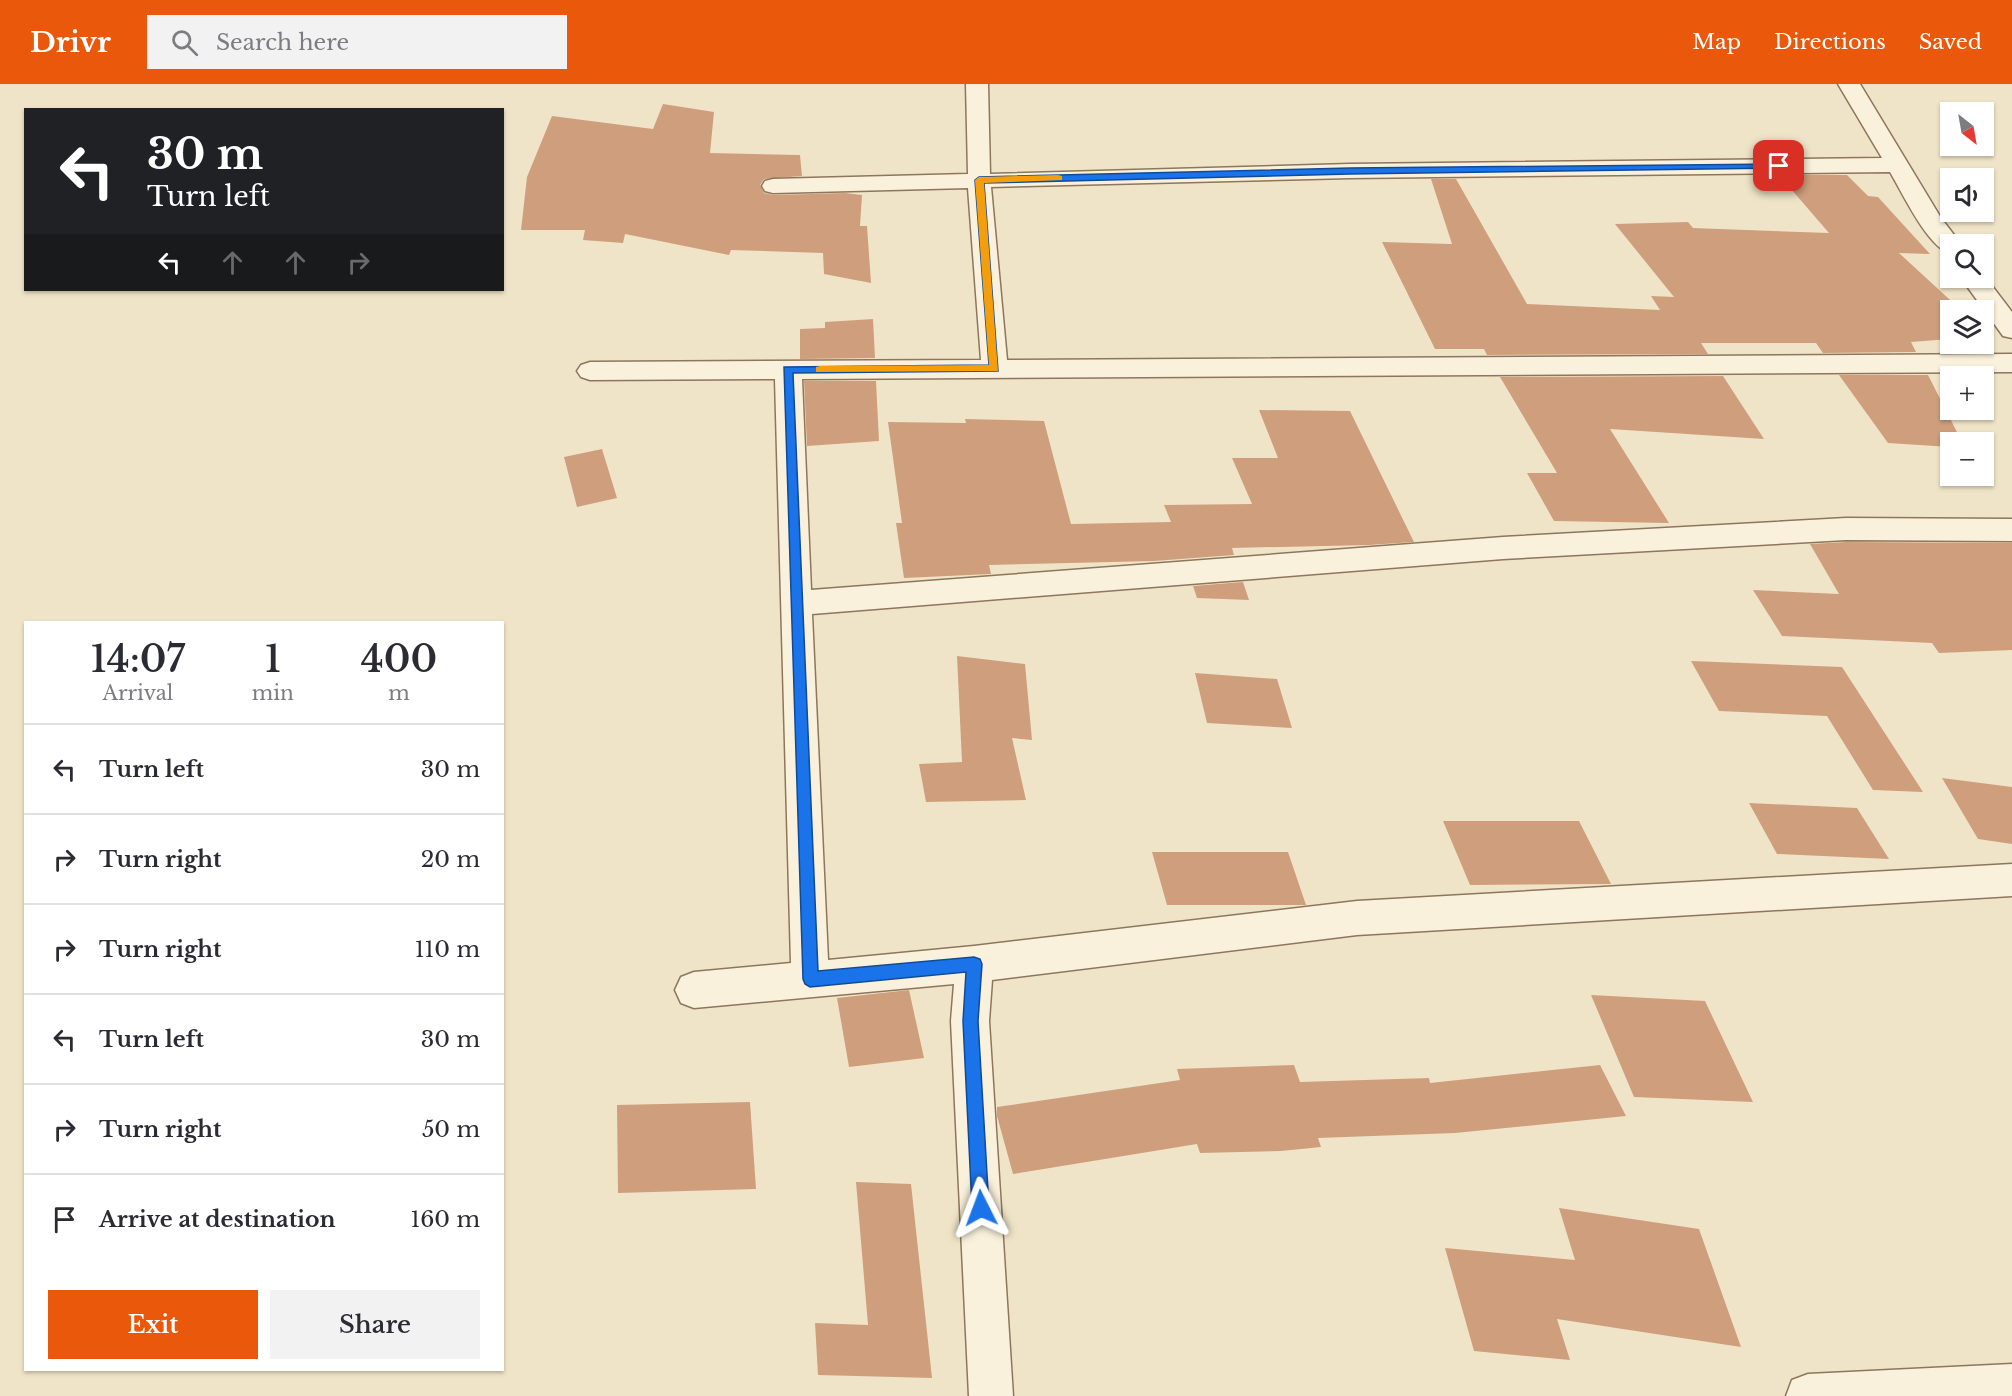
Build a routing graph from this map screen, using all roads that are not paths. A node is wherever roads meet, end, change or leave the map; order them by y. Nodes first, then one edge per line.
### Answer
1 (977, 84) edge
2 (1849, 84) edge
3 (1898, 165) junction
4 (979, 180) junction
5 (772, 186) dead end
6 (1941, 234) edge
7 (1980, 288) edge
8 (2012, 330) edge
9 (2012, 363) edge
10 (995, 368) junction
11 (788, 370) junction
12 (590, 371) dead end
13 (2012, 530) edge
14 (797, 603) junction
15 (2012, 880) edge
16 (974, 964) junction
17 (810, 979) junction
18 (693, 990) dead end
19 (2012, 1386) edge
20 (991, 1396) edge
21 (1808, 1396) edge

1 - 4 street
2 - 3 street
3 - 4 street
3 - 6 street
4 - 5 street
4 - 10 street
7 - 8 street
9 - 10 street
10 - 11 street
11 - 12 street
11 - 14 street
13 - 14 street
14 - 17 street
15 - 16 street
16 - 17 street
16 - 20 street
17 - 18 street
19 - 21 street

